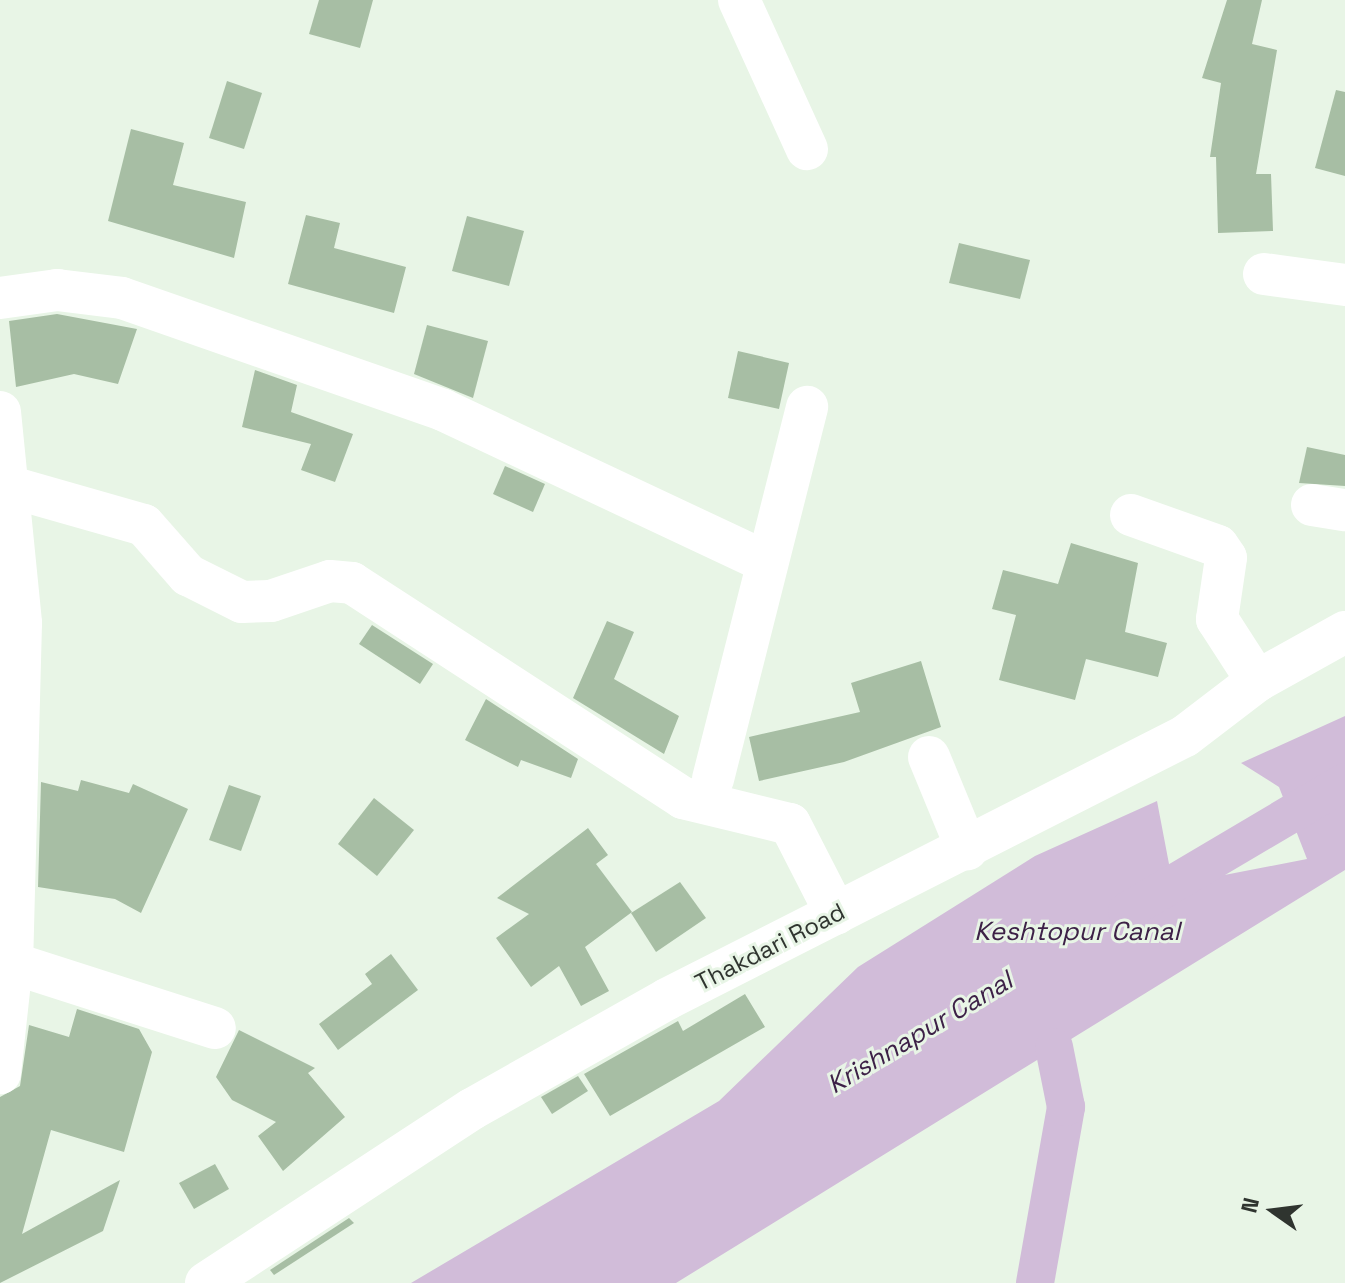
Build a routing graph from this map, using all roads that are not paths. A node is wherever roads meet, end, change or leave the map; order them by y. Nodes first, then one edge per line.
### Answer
1 (739, 0) edge
2 (807, 149) dead end
3 (1264, 274) dead end
4 (1345, 285) edge
5 (0, 298) edge
6 (807, 407) dead end
7 (0, 412) edge
8 (7, 486) junction
9 (1131, 515) dead end
10 (762, 560) junction
11 (1345, 632) edge
12 (1257, 681) junction
13 (929, 757) dead end
14 (713, 779) dead end
15 (967, 849) junction
16 (4, 880) edge
17 (836, 914) junction
18 (12, 963) junction
19 (215, 1028) dead end
20 (0, 1073) edge
21 (206, 1283) edge

1 - 2 street
3 - 4 street
5 - 10 street
6 - 10 street
7 - 8 street
8 - 16 street
8 - 17 street
9 - 12 street
10 - 14 street
11 - 12 street, Thakdari Road
12 - 15 street, Thakdari Road
13 - 15 street
15 - 17 street, Thakdari Road
16 - 18 street
17 - 21 street, Thakdari Road
18 - 19 street
18 - 20 street

